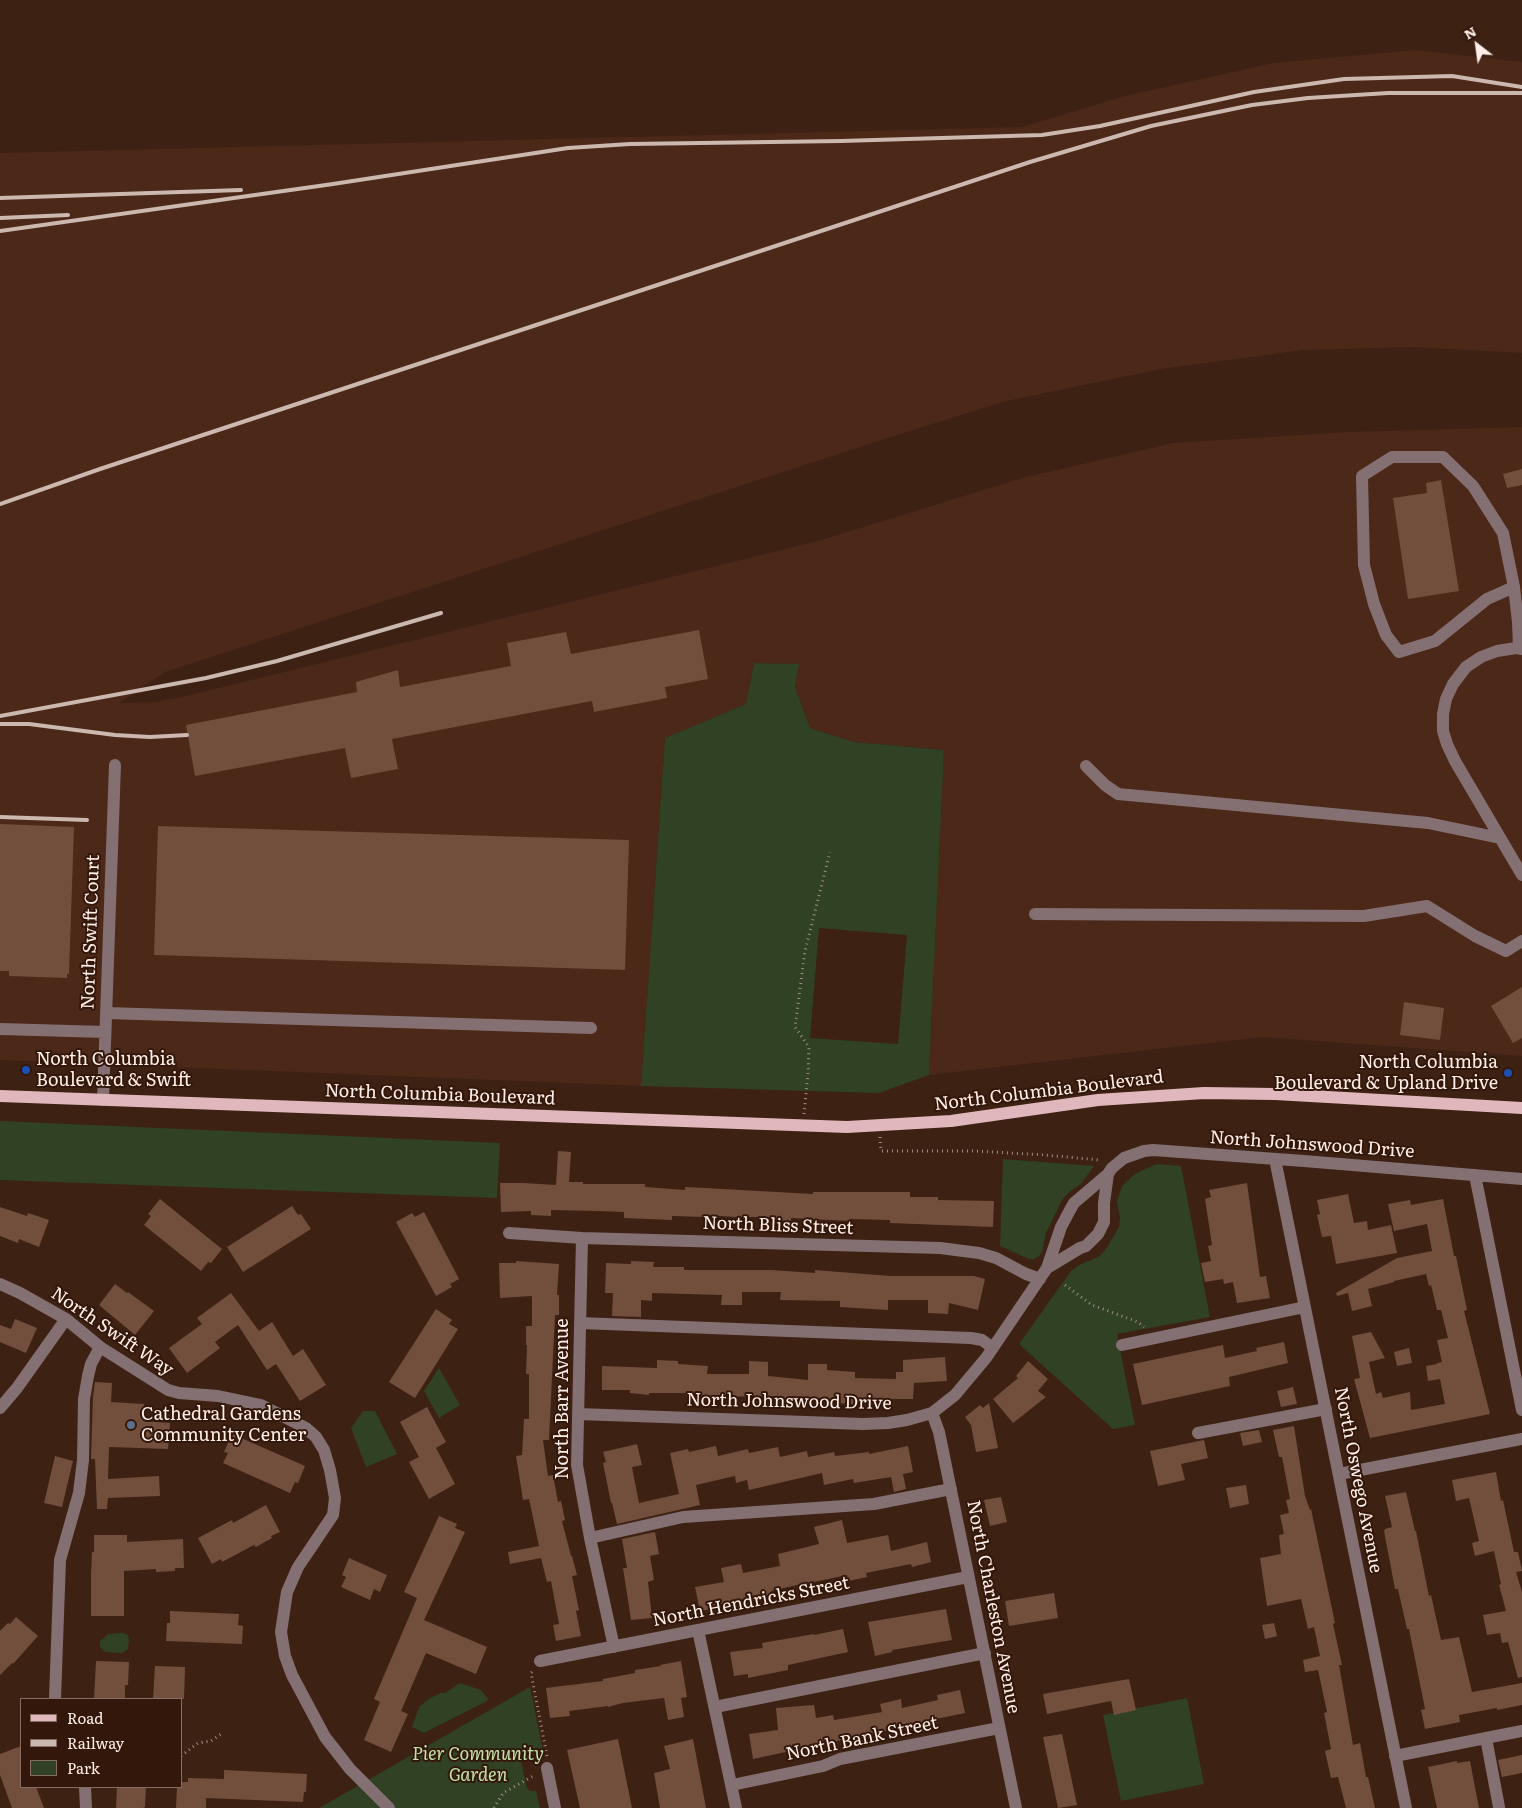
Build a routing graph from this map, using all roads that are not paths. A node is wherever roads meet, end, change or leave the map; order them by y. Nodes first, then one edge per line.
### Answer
1 (1514, 587) junction
2 (1520, 649) edge
3 (115, 764) dead end
4 (1086, 766) dead end
5 (1500, 838) junction
6 (1522, 875) edge
7 (1035, 914) dead end
8 (1522, 941) edge
9 (106, 1013) junction
10 (591, 1028) dead end
11 (0, 1029) edge
12 (105, 1032) junction
13 (0, 1096) edge
14 (102, 1100) junction
15 (1522, 1108) edge
16 (1275, 1159) junction
17 (1108, 1174) junction
18 (1475, 1175) junction
19 (1522, 1179) edge
20 (1082, 1197) junction
21 (1104, 1208) junction
22 (1060, 1232) junction
23 (509, 1233) dead end
24 (582, 1238) junction
25 (1080, 1248) junction
26 (1043, 1273) junction
27 (0, 1284) edge
28 (1305, 1307) junction
29 (66, 1319) junction
30 (580, 1323) junction
31 (1122, 1345) dead end
32 (100, 1347) junction
33 (993, 1348) junction
34 (0, 1408) edge
35 (1326, 1409) junction
36 (1522, 1410) edge
37 (932, 1413) junction
38 (578, 1414) junction
39 (1198, 1433) dead end
40 (1522, 1439) edge
41 (1339, 1474) junction
42 (951, 1489) junction
43 (590, 1538) junction
44 (968, 1577) junction
45 (698, 1630) junction
46 (614, 1647) junction
47 (985, 1653) junction
48 (540, 1661) road end
49 (55, 1698) edge
50 (715, 1708) junction
51 (999, 1728) junction
52 (1522, 1731) edge
53 (1486, 1738) junction
54 (1395, 1756) junction
55 (547, 1768) road end
56 (732, 1785) junction
57 (85, 1788) edge
58 (1499, 1807) dead end
59 (86, 1808) edge
60 (389, 1808) edge
61 (555, 1808) edge
62 (736, 1808) edge
63 (1016, 1808) edge
64 (1406, 1808) edge

1 - 1 street
1 - 2 street
2 - 5 street
3 - 9 street, North Swift Court
4 - 5 street
5 - 6 street
7 - 8 street
9 - 10 street
9 - 12 street, North Swift Court
11 - 12 street
12 - 14 street, North Swift Court
13 - 14 main road, North Columbia Boulevard
14 - 15 main road, North Columbia Boulevard
16 - 17 street, North Johnswood Drive
16 - 18 street, North Johnswood Drive
16 - 28 street, North Oswego Avenue
17 - 20 street, North Johnswood Drive
17 - 21 street, North Johnswood Drive
18 - 19 street, North Johnswood Drive
18 - 36 street
20 - 21 street
20 - 22 street, North Johnswood Drive
21 - 25 street, North Johnswood Drive
22 - 25 street
22 - 26 street, North Johnswood Drive
23 - 24 street, North Bliss Street
24 - 26 street, North Bliss Street
24 - 30 street, North Barr Avenue
25 - 26 street, North Johnswood Drive
26 - 33 street, North Johnswood Drive
27 - 29 street, North Swift Way
28 - 31 street
28 - 35 street, North Oswego Avenue
29 - 32 street, North Swift Way
29 - 34 street
30 - 33 street
30 - 38 street, North Barr Avenue
32 - 49 street
32 - 60 street, North Swift Way
33 - 37 street, North Johnswood Drive
35 - 39 street
35 - 41 street, North Oswego Avenue
37 - 38 street, North Johnswood Drive
37 - 42 street, North Charleston Avenue
38 - 43 street, North Barr Avenue
40 - 41 street
41 - 54 street, North Oswego Avenue
42 - 43 street
42 - 44 street, North Charleston Avenue
43 - 46 street, North Barr Avenue
44 - 45 street, North Hendricks Street
44 - 47 street, North Charleston Avenue
45 - 46 street, North Hendricks Street
45 - 50 street
46 - 48 street, North Hendricks Street
47 - 50 street
47 - 51 street, North Charleston Avenue
50 - 56 street
51 - 56 street, North Bank Street
51 - 63 street, North Charleston Avenue
52 - 53 street
53 - 54 street
53 - 58 street
54 - 64 street, North Oswego Avenue
55 - 61 street
56 - 62 street
57 - 59 street

